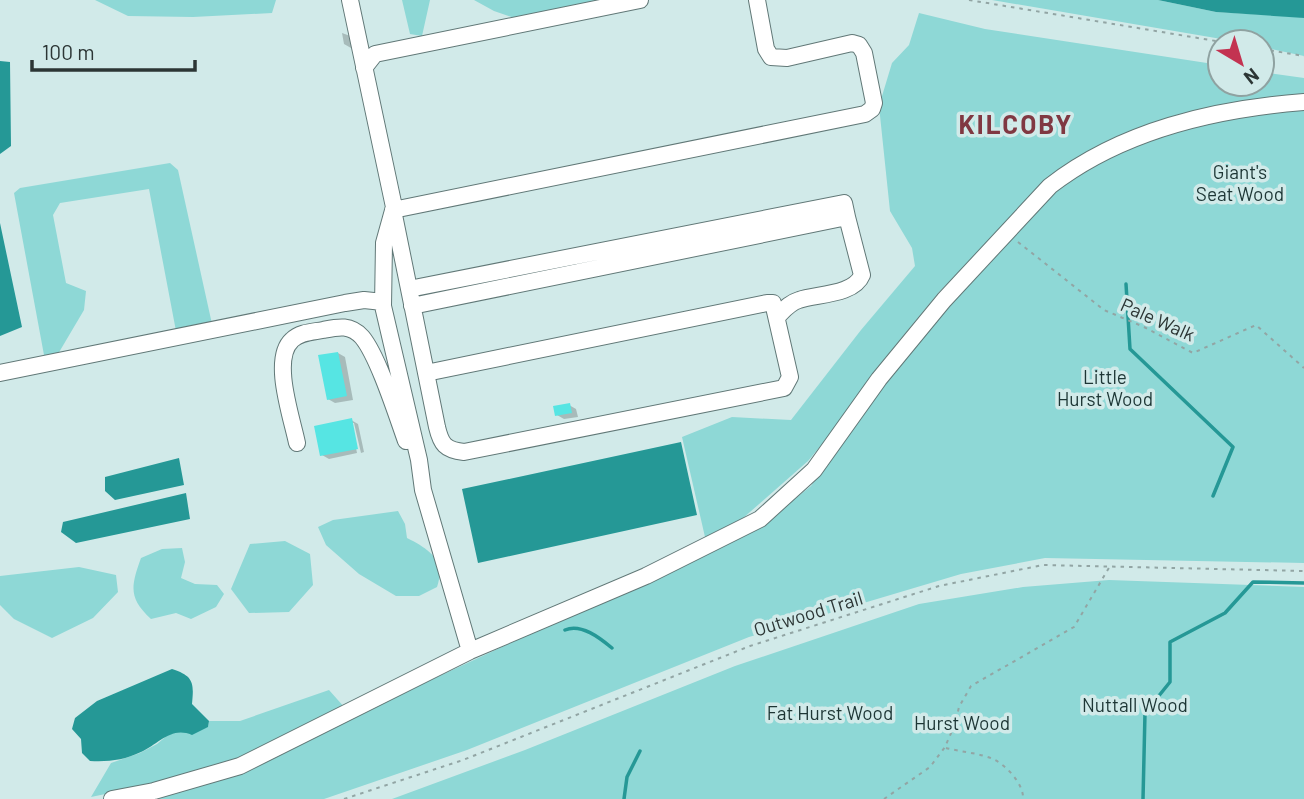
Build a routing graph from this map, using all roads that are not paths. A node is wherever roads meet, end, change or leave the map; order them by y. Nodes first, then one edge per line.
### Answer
1 (349, 0) edge
2 (640, 0) edge
3 (757, 0) edge
4 (364, 68) junction
5 (1304, 102) edge
6 (393, 210) junction
7 (410, 297) junction
8 (383, 302) junction
9 (776, 317) junction
10 (0, 373) edge
11 (426, 373) junction
12 (297, 443) dead end
13 (423, 490) junction
14 (470, 651) junction
15 (112, 799) edge

1 - 4 street
2 - 4 street
3 - 6 street
4 - 6 street
5 - 14 street
6 - 7 street
6 - 8 street
7 - 9 street
7 - 11 street
8 - 10 street
8 - 13 street
9 - 11 street
9 - 11 street
12 - 13 street
13 - 14 street
14 - 15 street

